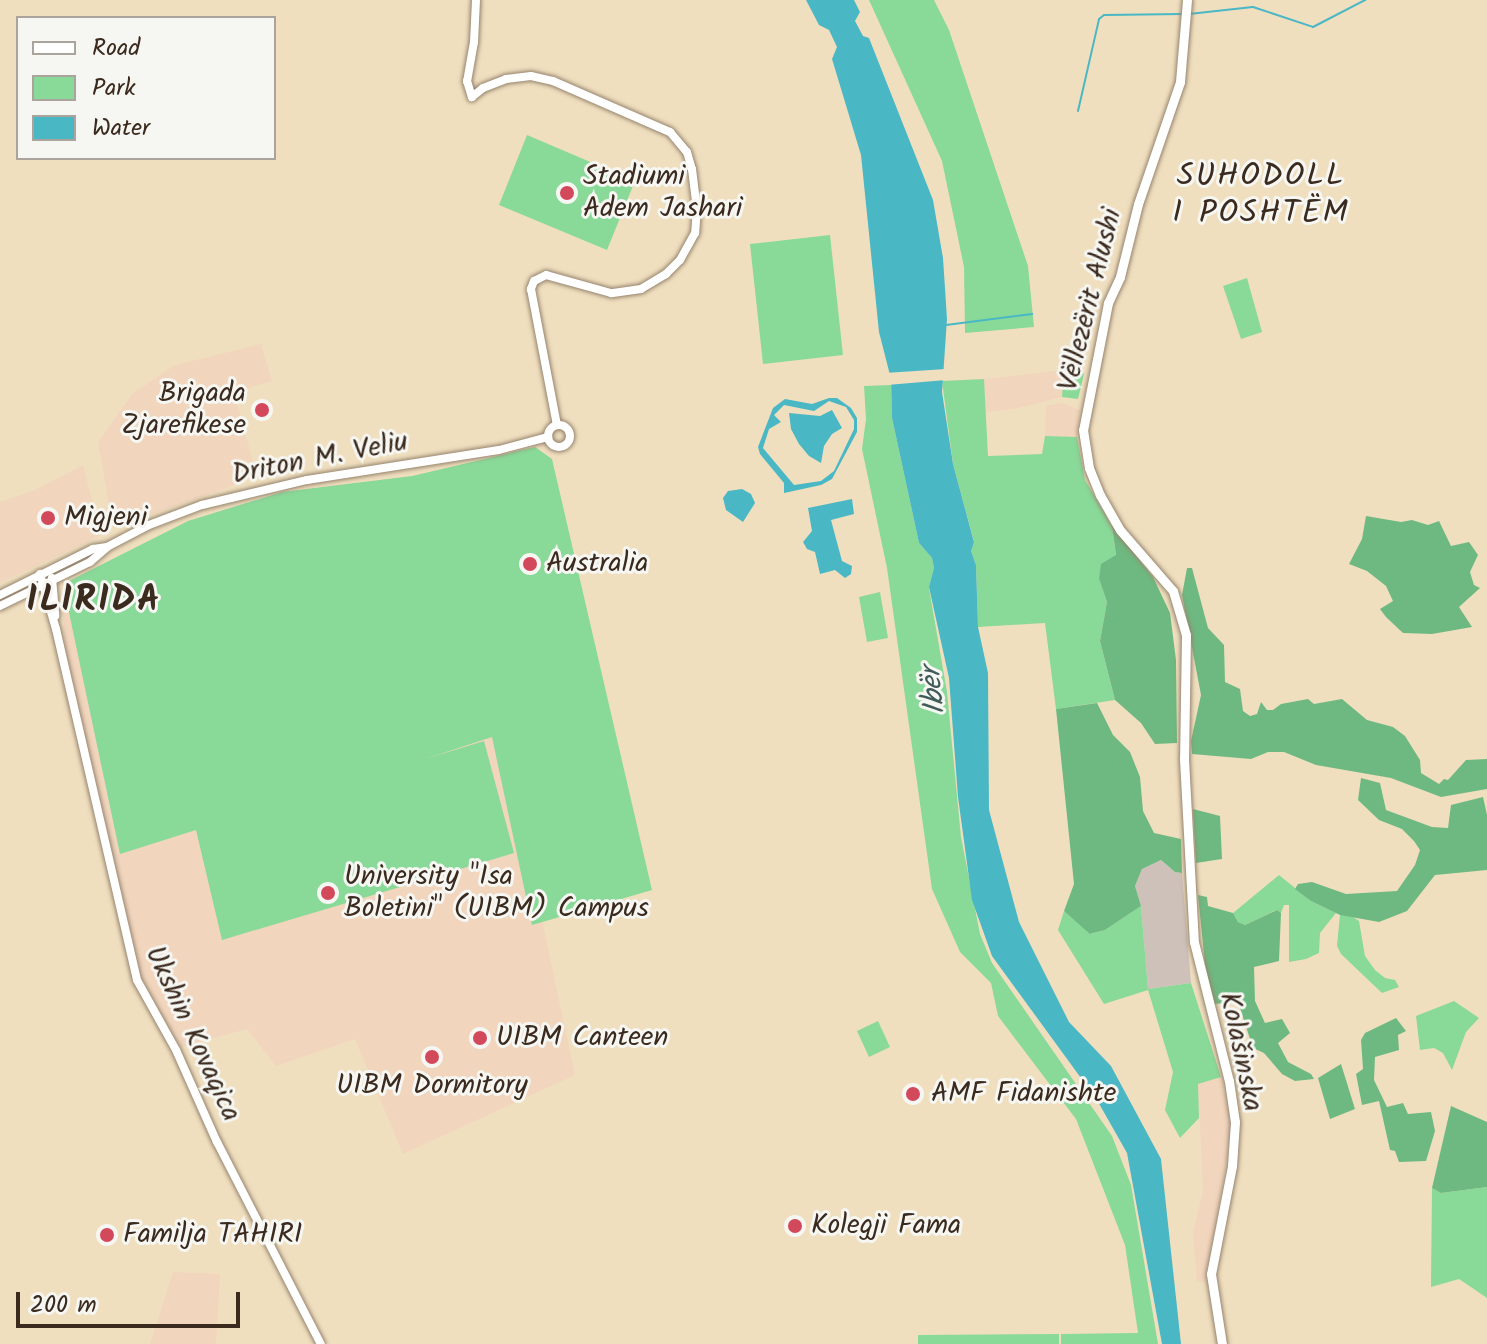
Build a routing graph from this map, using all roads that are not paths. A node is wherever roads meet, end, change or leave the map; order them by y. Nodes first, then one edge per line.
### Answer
1 (476, 0) edge
2 (1186, 9) edge
3 (557, 425) junction
4 (548, 437) junction
5 (107, 547) junction
6 (45, 572) junction
7 (48, 583) junction
8 (1173, 591) joint
9 (0, 595) edge
10 (0, 606) edge
11 (321, 1344) edge
12 (1222, 1344) edge

1 - 3 street
2 - 8 main road, Vëllezërit Alushi
3 - 4 street
3 - 4 street
4 - 5 street, Driton M. Veliu
5 - 6 street, Driton M. Veliu
5 - 7 street, Driton M. Veliu
6 - 7 street, Ukshin Kovaqica
6 - 9 street, Driton M. Veliu
7 - 10 street, Driton M. Veliu
7 - 11 street, Ukshin Kovaqica
8 - 12 main road, Kolašinska

